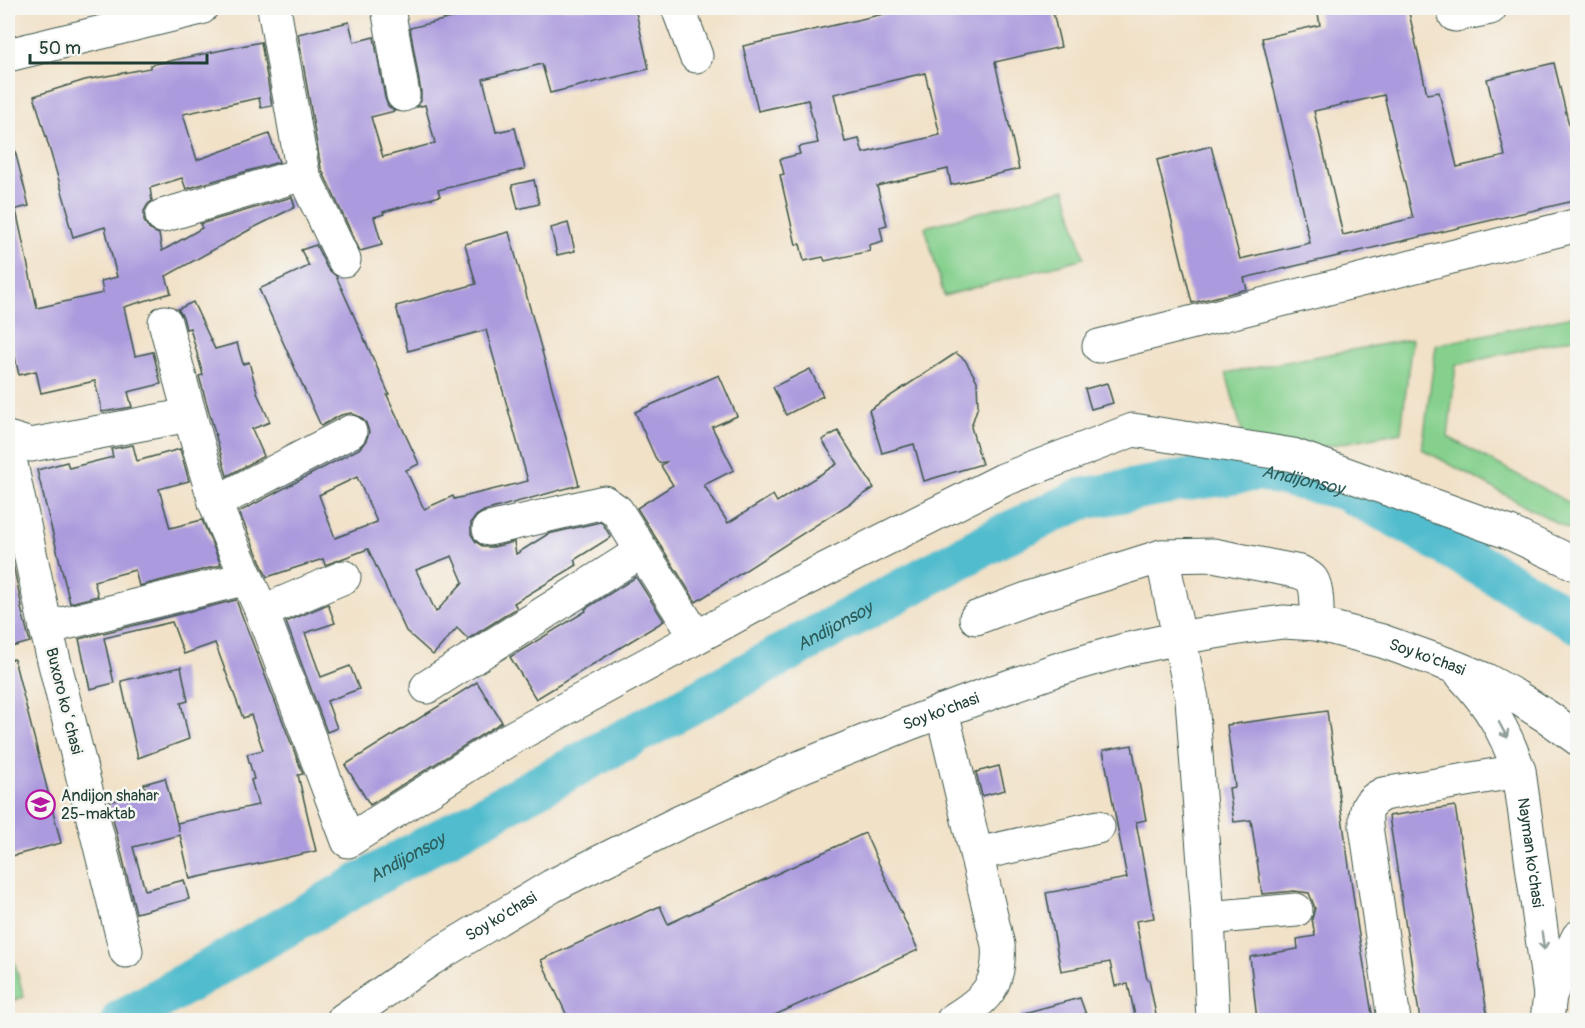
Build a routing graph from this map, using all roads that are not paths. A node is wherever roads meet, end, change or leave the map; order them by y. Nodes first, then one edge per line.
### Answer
1 (201, 8) edge
2 (274, 8) edge
3 (387, 8) edge
4 (678, 8) edge
5 (1453, 8) edge
6 (1490, 8) edge
7 (8, 55) edge
8 (696, 56) dead end
9 (403, 95) dead end
10 (303, 174) junction
11 (162, 216) dead end
12 (1578, 225) edge
13 (344, 260) dead end
14 (165, 322) dead end
15 (1099, 346) dead end
16 (189, 415) junction
17 (350, 432) dead end
18 (8, 438) edge
19 (8, 450) edge
20 (12, 502) edge
21 (215, 503) junction
22 (489, 529) dead end
23 (642, 551) junction
24 (1162, 556) junction
25 (1578, 565) edge
26 (247, 578) junction
27 (344, 578) dead end
28 (262, 612) junction
29 (976, 618) dead end
30 (1317, 624) junction
31 (46, 628) junction
32 (696, 637) junction
33 (1179, 638) junction
34 (1455, 667) junction
35 (428, 687) dead end
36 (942, 711) junction
37 (1578, 739) edge
38 (1519, 771) junction
39 (1098, 827) dead end
40 (977, 854) junction
41 (1296, 910) dead end
42 (1209, 918) junction
43 (1578, 936) edge
44 (126, 951) dead end
45 (1553, 1014) edge
46 (343, 1020) edge
47 (953, 1020) edge
48 (1213, 1020) edge
49 (1394, 1020) edge

1 - 7 main road
2 - 10 main road
3 - 9 main road
4 - 8 main road
5 - 6 main road
10 - 11 main road
10 - 13 main road
12 - 15 main road
14 - 16 main road
16 - 18 main road
16 - 21 main road
17 - 21 main road
19 - 20 main road, Buxoro koʻchasi
20 - 31 main road, Buxoro koʻchasi
21 - 26 main road
22 - 23 main road
23 - 32 main road
23 - 35 main road
24 - 29 main road
24 - 30 main road
24 - 33 main road
25 - 32 main road
26 - 28 main road
26 - 31 main road
27 - 28 main road
28 - 32 main road
30 - 33 main road, Soy ko'chasi
30 - 34 main road, Soy ko'chasi
31 - 44 main road, Buxoro koʻchasi
33 - 36 main road, Soy ko'chasi
33 - 42 main road
34 - 37 main road, Soy ko'chasi
34 -> 38 main road, Nayman ko'chasi
36 - 40 main road
36 - 46 main road, Soy ko'chasi
38 -> 45 main road, Nayman ko'chasi
38 - 49 main road
39 - 40 main road
40 - 47 main road
41 - 42 main road
42 - 48 main road
43 - 45 main road, Nayman ko'chasi

